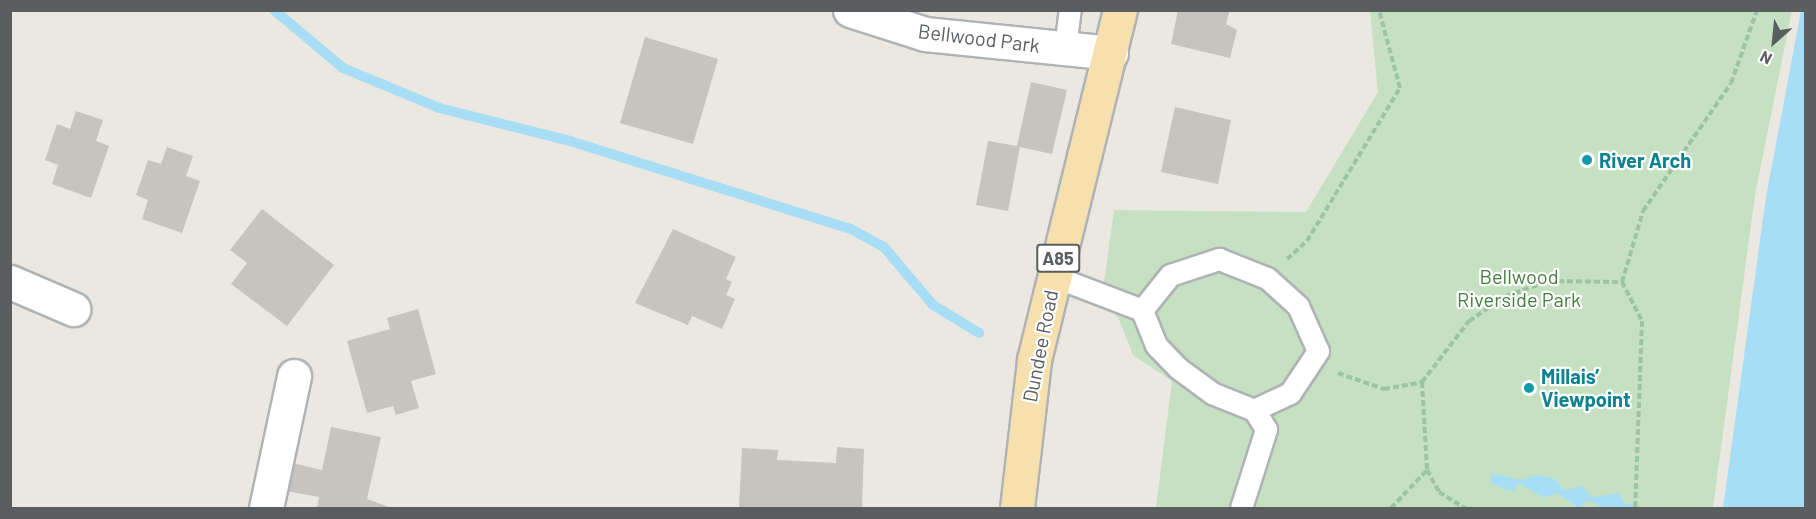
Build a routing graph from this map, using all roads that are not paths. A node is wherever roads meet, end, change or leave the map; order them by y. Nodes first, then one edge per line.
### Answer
1 (850, 10) edge
2 (1070, 10) edge
3 (1120, 10) edge
4 (1065, 48) junction
5 (1111, 52) junction
6 (1053, 276) junction
7 (10, 282) edge
8 (73, 309) dead end
9 (1142, 310) junction
10 (294, 376) dead end
11 (1254, 410) junction
12 (266, 508) edge
13 (1017, 508) edge
14 (1241, 508) edge

1 - 4 street, Bellwood Park
2 - 4 lane
3 - 5 main road, Dundee Road / A85
4 - 5 street, Bellwood Park
5 - 6 main road, Dundee Road / A85
6 - 9 lane
6 - 13 main road, Dundee Road / A85
7 - 8 street
9 - 11 lane
9 - 11 lane
10 - 12 street
11 - 14 lane

